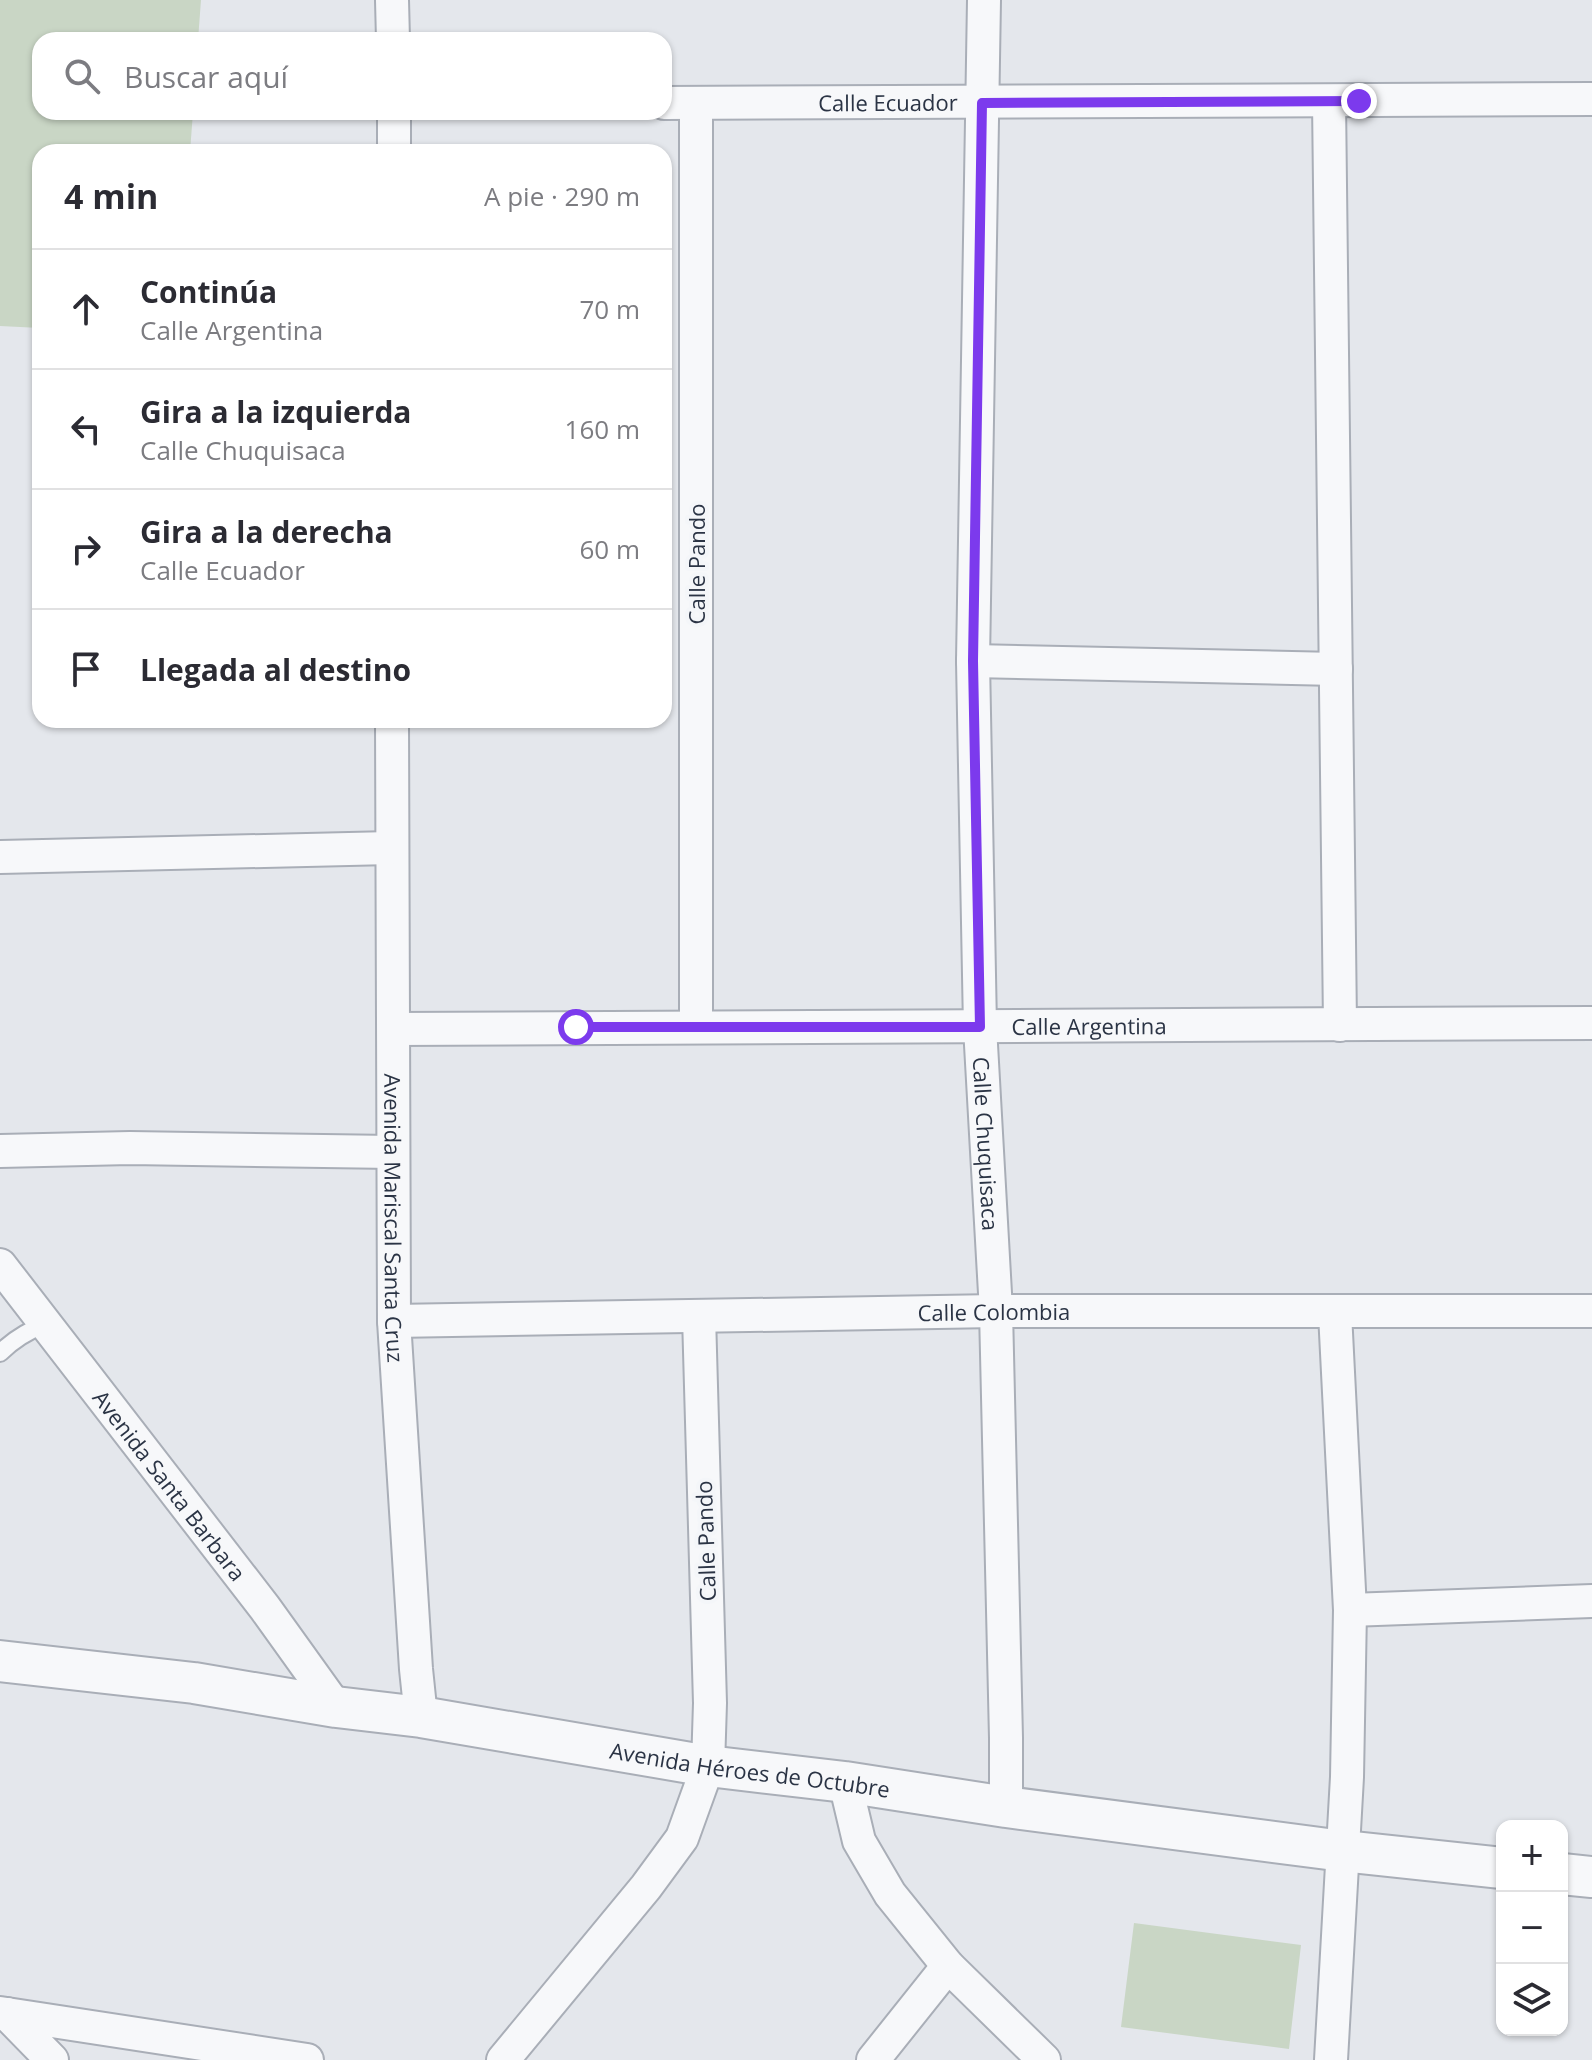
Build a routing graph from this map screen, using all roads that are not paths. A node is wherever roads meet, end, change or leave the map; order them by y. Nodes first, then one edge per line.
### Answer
1 (392, 0) edge
2 (984, 0) edge
3 (393, 32) edge
4 (1592, 99) edge
5 (1329, 101) junction
6 (680, 103) edge
7 (982, 103) junction
8 (394, 120) edge
9 (394, 144) edge
10 (973, 661) junction
11 (1336, 669) junction
12 (392, 728) edge
13 (391, 848) junction
14 (0, 857) edge
15 (1592, 1023) edge
16 (1340, 1025) junction
17 (696, 1026) junction
18 (980, 1027) junction
19 (395, 1029) junction
20 (0, 1151) edge
21 (393, 1152) junction
22 (0, 1265) edge
23 (996, 1311) junction
24 (1592, 1311) edge
25 (1335, 1313) junction
26 (699, 1316) junction
27 (394, 1321) junction
28 (46, 1324) junction
29 (0, 1353) edge
30 (1592, 1601) edge
31 (1350, 1610) junction
32 (0, 1661) edge
33 (336, 1707) junction
34 (421, 1717) junction
35 (708, 1766) junction
36 (845, 1782) junction
37 (1006, 1807) junction
38 (1343, 1851) junction
39 (1496, 1867) edge
40 (1568, 1875) edge
41 (1592, 1877) edge
42 (948, 1966) junction
43 (4, 2014) edge
44 (149, 2049) edge
45 (52, 2060) edge
46 (307, 2060) edge
47 (503, 2060) edge
48 (873, 2060) edge
49 (1044, 2060) edge
50 (1331, 2060) edge

1 - 3 street
2 - 7 street, Calle Chuquisaca
4 - 5 street, Calle Ecuador
5 - 7 street, Calle Ecuador
5 - 11 street
6 - 7 street, Calle Ecuador
6 - 17 street, Calle Pando
7 - 10 street, Calle Chuquisaca
8 - 9 street
10 - 11 street
10 - 18 street, Calle Chuquisaca
11 - 16 street
12 - 13 street, Avenida Mariscal Santa Cruz
13 - 14 street
13 - 19 street, Avenida Mariscal Santa Cruz
15 - 16 street, Calle Argentina
16 - 18 street, Calle Argentina
17 - 18 street, Calle Argentina
17 - 19 street, Calle Argentina
18 - 23 street, Calle Chuquisaca
19 - 21 street, Avenida Mariscal Santa Cruz
20 - 21 street
21 - 27 street, Avenida Mariscal Santa Cruz
22 - 28 street, Avenida Santa Barbara
23 - 25 street, Calle Colombia
23 - 26 street, Calle Colombia
23 - 37 street, Calle Chuquisaca
24 - 25 street, Calle Colombia
25 - 31 street
26 - 27 street, Calle Colombia
26 - 35 street, Calle Pando
27 - 34 street, Avenida Mariscal Santa Cruz
28 - 29 lane
28 - 33 street, Avenida Santa Barbara
30 - 31 street
31 - 38 street
32 - 33 street, Avenida Héroes de Octubre
33 - 34 street, Avenida Héroes de Octubre
34 - 35 street, Avenida Héroes de Octubre
35 - 36 street, Avenida Héroes de Octubre
35 - 47 street, Calle Pando
36 - 37 street, Avenida Héroes de Octubre
36 - 42 street
37 - 38 street, Avenida Héroes de Octubre
38 - 39 street, Avenida Héroes de Octubre
38 - 50 street
40 - 41 street
42 - 48 street
42 - 49 street
43 - 44 street
43 - 45 street
44 - 46 street

